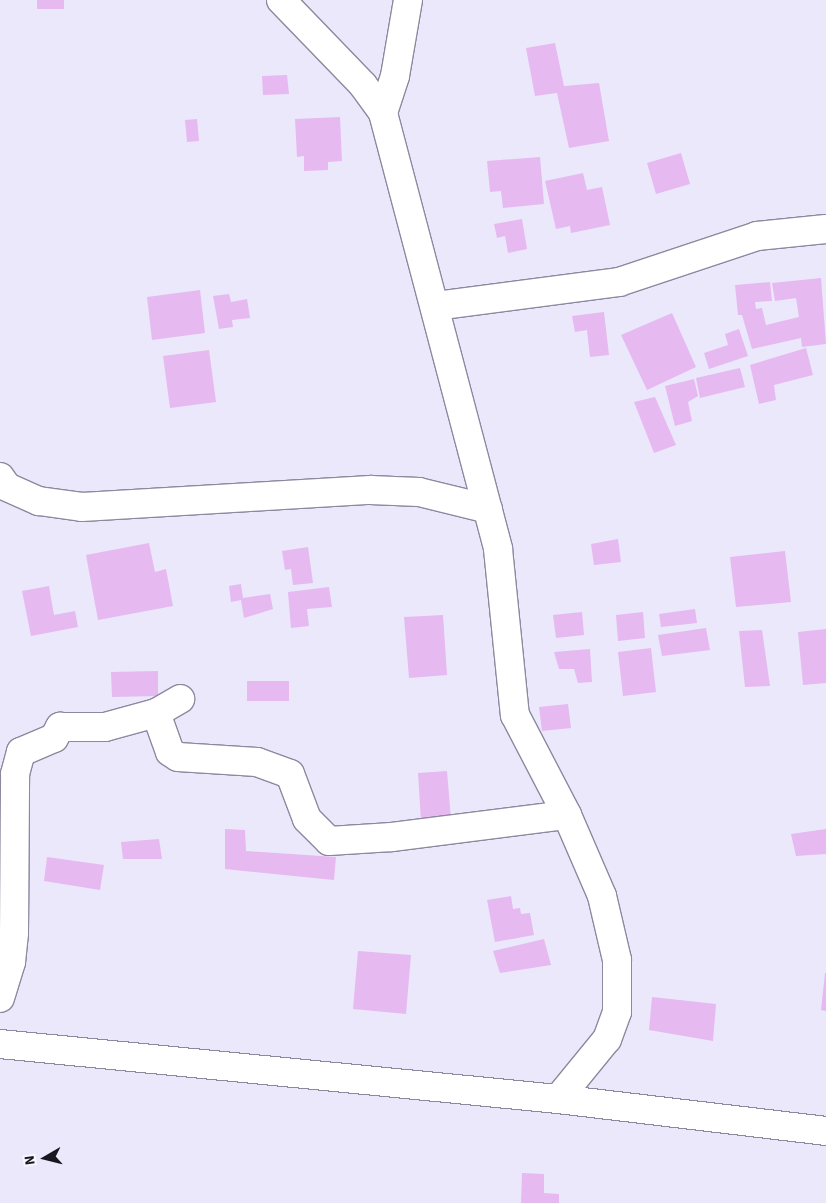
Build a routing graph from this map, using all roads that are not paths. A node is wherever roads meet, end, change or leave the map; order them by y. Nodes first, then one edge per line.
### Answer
1 (281, 0) edge
2 (411, 6) edge
3 (383, 113) junction
4 (826, 229) edge
5 (435, 306) junction
6 (0, 477) edge
7 (488, 509) junction
8 (180, 699) dead end
9 (156, 713) junction
10 (568, 815) junction
11 (0, 998) edge
12 (0, 1044) edge
13 (558, 1099) junction
14 (826, 1132) edge

1 - 3 street
2 - 3 street
3 - 5 street
4 - 5 street
5 - 7 street
6 - 7 street
7 - 10 street
8 - 9 street
9 - 10 street
9 - 11 street
10 - 13 street
12 - 13 street
13 - 14 street

